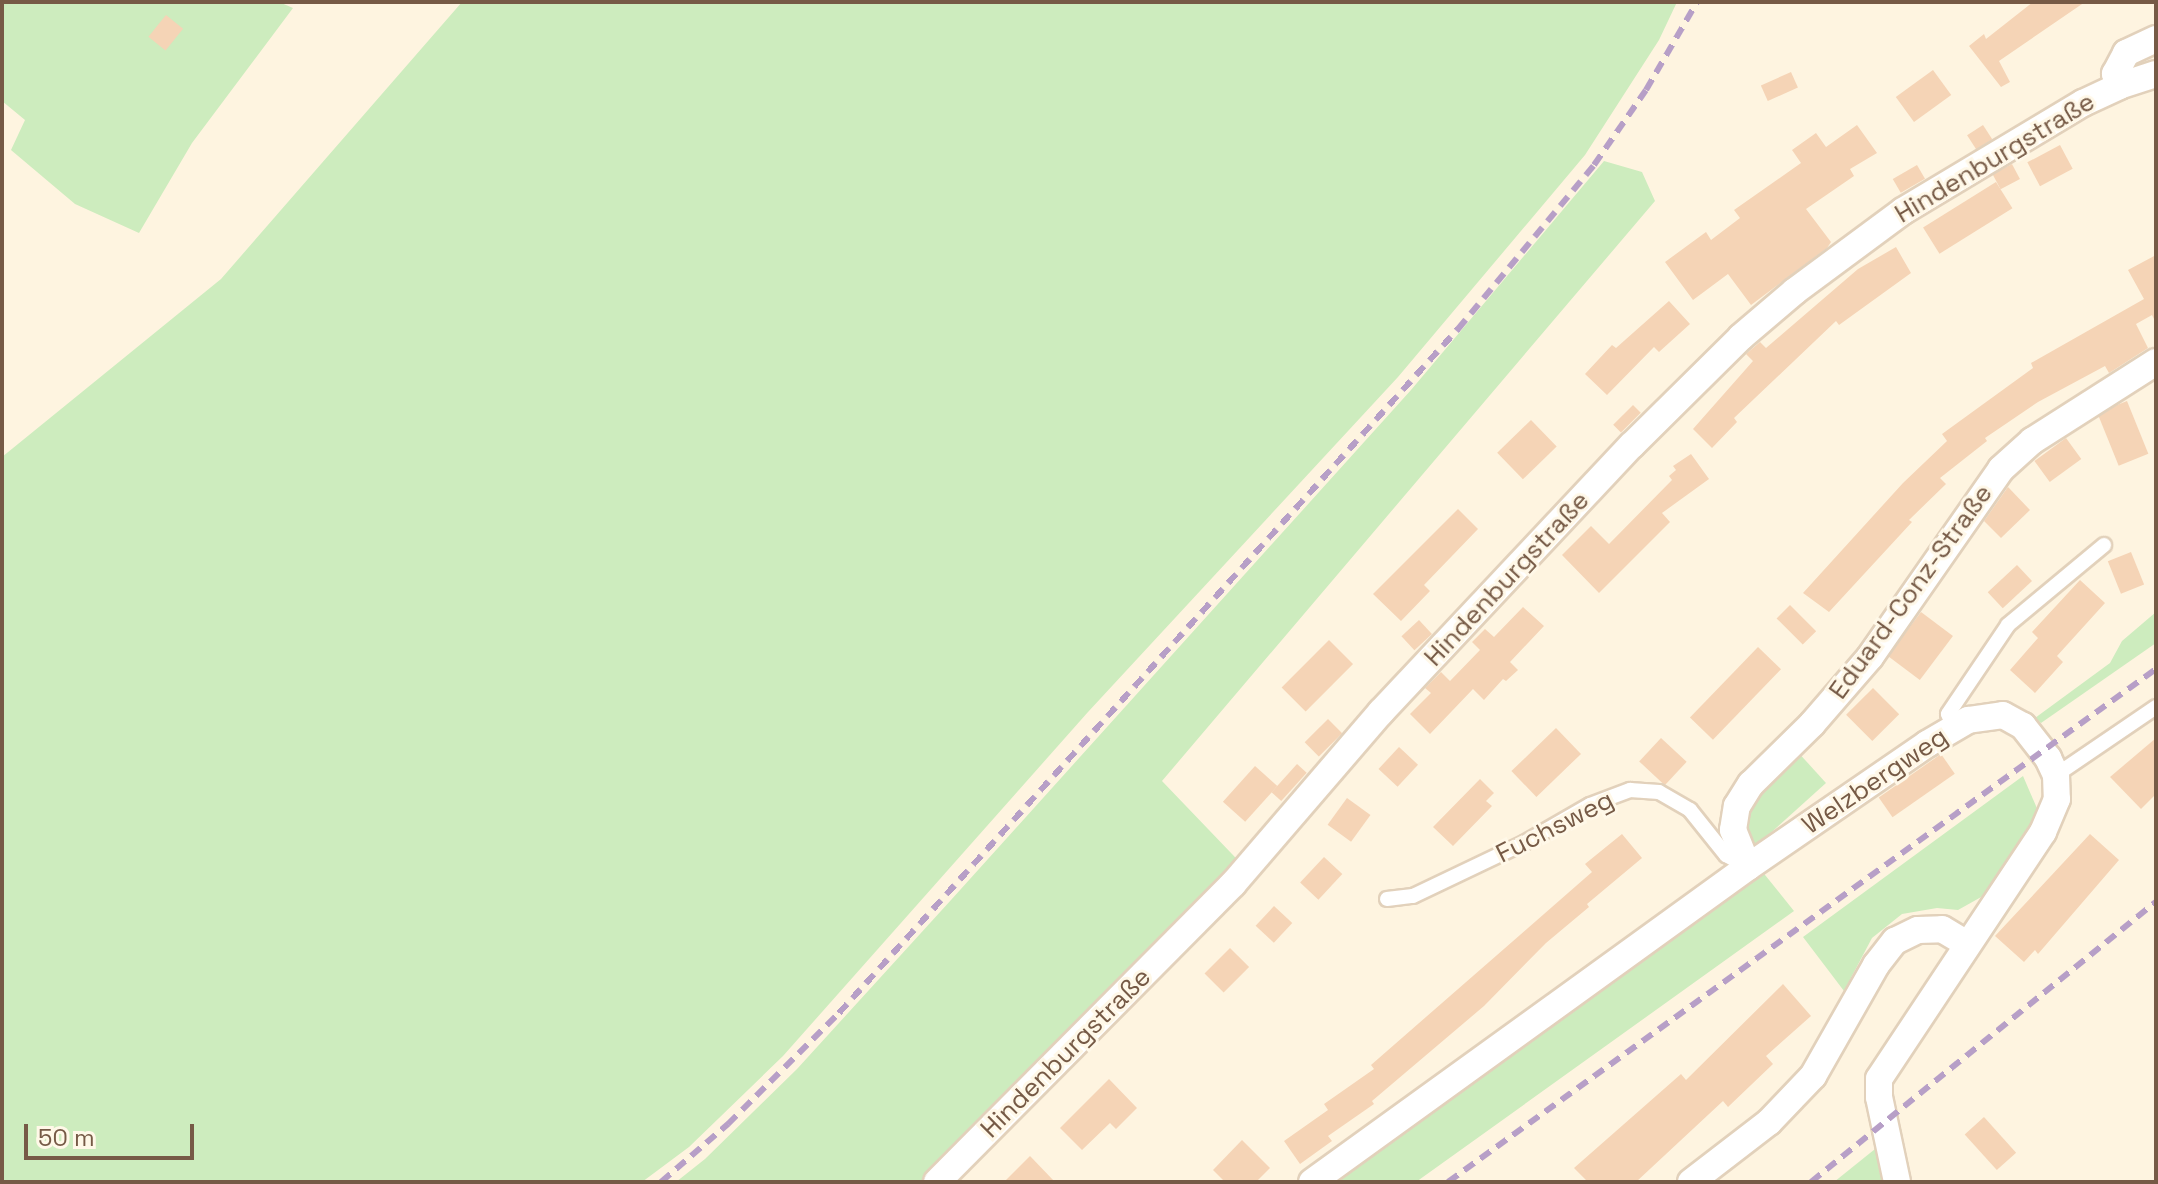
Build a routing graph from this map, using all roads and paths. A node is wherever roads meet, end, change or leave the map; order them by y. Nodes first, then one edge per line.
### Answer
1 (2156, 39) edge
2 (2156, 74) edge
3 (2119, 86) junction
4 (2156, 362) edge
5 (2104, 545) dead end
6 (2156, 707) edge
7 (1954, 727) junction
8 (2056, 775) junction
9 (1748, 867) junction
10 (1387, 899) dead end
11 (1967, 944) junction
12 (937, 1182) edge
13 (1312, 1182) edge
14 (1691, 1182) edge
15 (1897, 1182) edge

1 - 3 street
2 - 3 street, Hindenburgstraße
3 - 12 street, Hindenburgstraße
4 - 9 street, Eduard-Conz-Straße
5 - 7 lane
6 - 8 lane
7 - 8 street, Welzbergweg
7 - 9 street, Welzbergweg
8 - 11 street
9 - 10 lane, Fuchsweg
9 - 13 street, Welzbergweg
11 - 14 street
11 - 15 street

